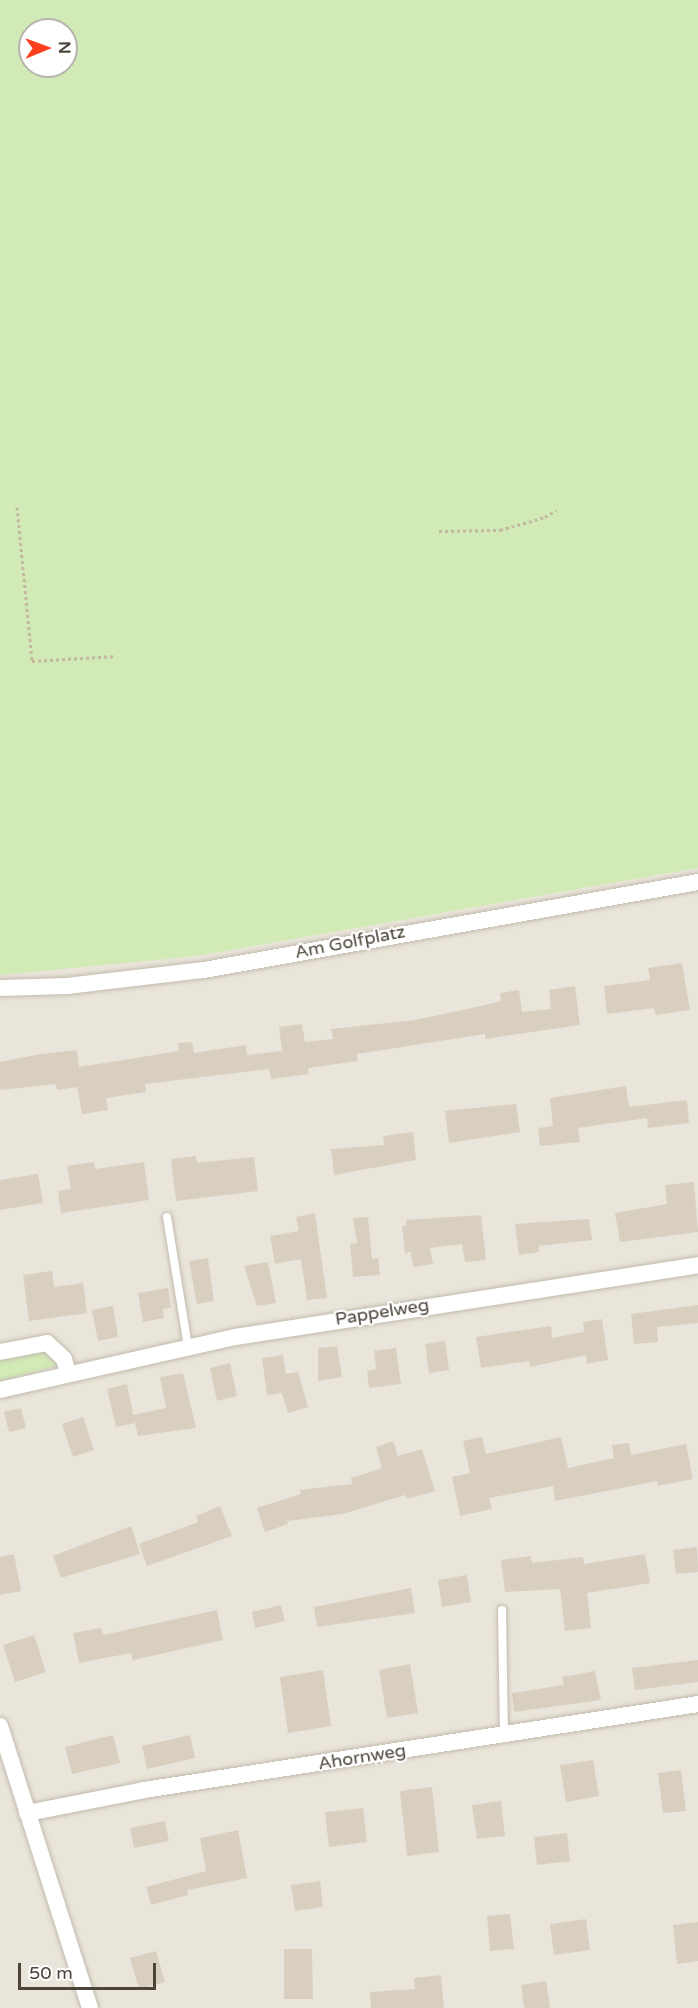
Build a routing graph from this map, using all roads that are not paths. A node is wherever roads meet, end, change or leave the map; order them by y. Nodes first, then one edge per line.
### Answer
1 (698, 882) edge
2 (0, 988) edge
3 (167, 1217) dead end
4 (698, 1265) edge
5 (188, 1347) junction
6 (0, 1352) edge
7 (68, 1373) junction
8 (0, 1390) edge
9 (502, 1610) dead end
10 (698, 1704) edge
11 (0, 1726) edge
12 (504, 1735) junction
13 (27, 1813) junction
14 (90, 2008) edge

1 - 2 street, Am Golfplatz
3 - 5 lane
4 - 5 street, Pappelweg
5 - 7 street, Pappelweg
6 - 7 street
7 - 8 street, Pappelweg
9 - 12 lane
10 - 12 street, Ahornweg
11 - 13 street
12 - 13 street, Ahornweg
13 - 14 street

